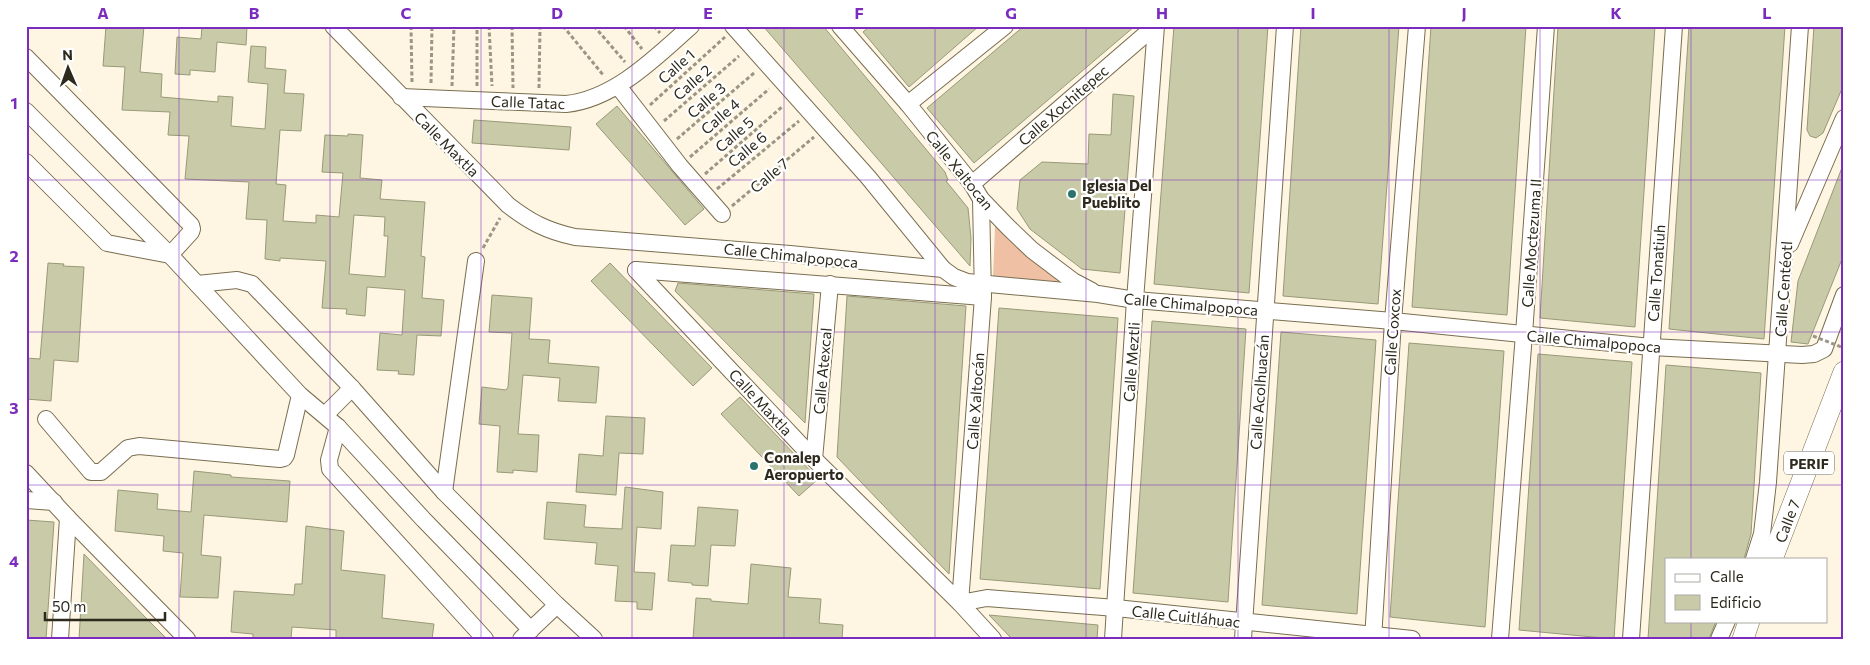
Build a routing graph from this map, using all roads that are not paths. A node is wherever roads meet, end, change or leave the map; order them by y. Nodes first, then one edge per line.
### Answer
1 (333, 26) edge
2 (691, 26) edge
3 (1005, 26) edge
4 (1156, 26) edge
5 (1285, 26) edge
6 (1417, 26) edge
7 (1546, 26) edge
8 (1674, 26) edge
9 (1800, 26) edge
10 (845, 28) edge
11 (730, 31) edge
12 (26, 57) edge
13 (616, 87) junction
14 (401, 97) junction
15 (908, 104) junction
16 (26, 111) edge
17 (1844, 118) edge
18 (26, 162) edge
19 (972, 184) junction
20 (982, 199) junction
21 (722, 214) road end
22 (608, 238) joint
23 (1785, 254) junction
24 (170, 255) junction
25 (476, 261) road end
26 (943, 269) junction
27 (197, 284) junction
28 (830, 284) junction
29 (983, 291) junction
30 (1098, 294) junction
31 (1844, 295) edge
32 (1135, 300) junction
33 (1264, 311) junction
34 (1393, 321) junction
35 (1524, 334) junction
36 (1651, 346) junction
37 (1778, 354) junction
38 (1844, 372) edge
39 (352, 388) junction
40 (300, 395) junction
41 (325, 415) junction
42 (46, 419) dead end
43 (338, 427) junction
44 (814, 459) junction
45 (26, 473) edge
46 (444, 492) junction
47 (26, 500) edge
48 (54, 502) junction
49 (68, 518) junction
50 (1761, 556) edge
51 (960, 603) junction
52 (557, 606) junction
53 (1116, 608) junction
54 (1244, 622) junction
55 (1727, 622) edge
56 (1749, 622) edge
57 (526, 634) edge
58 (1373, 637) edge
59 (60, 639) edge
60 (187, 639) edge
61 (485, 639) edge
62 (594, 639) edge
63 (993, 639) edge
64 (1113, 639) edge
65 (1243, 639) edge
66 (1412, 639) edge
67 (1500, 639) edge
68 (1631, 639) edge
69 (1719, 639) edge
70 (1743, 639) edge

1 - 14 street, Calle Maxtla
2 - 13 street, Calle Tatac
3 - 15 street
4 - 19 street, Calle Xochitepec
4 - 32 street, Calle Meztli
5 - 33 street, Calle Acolhuacán
6 - 34 street, Calle Coxcox
7 - 35 street, Calle Moctezuma II
8 - 36 street, Calle Tonatiuh
9 - 23 street, Calle Centéotl
10 - 15 street, Calle Xaltocan
11 - 26 street
12 - 24 street
13 - 14 street, Calle Tatac
13 - 21 street
14 - 22 street, Calle Maxtla
15 - 19 street, Calle Xaltocan
16 - 24 street
17 - 23 street
18 - 24 street
19 - 20 street, Calle Xaltocan
20 - 29 street, Calle Xaltocán
20 - 30 street, Calle Xaltocan
22 - 26 street, Calle Chimalpopoca
23 - 37 street, Calle Centéotl
24 - 27 street
25 - 46 street
26 - 29 street, Calle Chimalpopoca
27 - 39 street
27 - 40 street
28 - 29 street
28 - 44 street, Calle Atexcal
28 - 44 street, Calle Maxtla
29 - 30 street, Calle Chimalpopoca
29 - 51 street, Calle Xaltocán
30 - 32 street, Calle Chimalpopoca
31 - 37 street, Calle Chimalpopoca
32 - 33 street, Calle Chimalpopoca
32 - 53 street, Calle Meztli
33 - 34 street, Calle Chimalpopoca
33 - 54 street, Calle Acolhuacán
34 - 35 street, Calle Chimalpopoca
34 - 58 street, Calle Coxcox
35 - 36 street, Calle Chimalpopoca
35 - 67 street, Calle Moctezuma II
36 - 37 street, Calle Chimalpopoca
36 - 68 street, Calle Tonatiuh
37 - 50 street, Calle Centéotl
38 - 50 main road, Calle 7 / PERIF
39 - 41 street
39 - 46 street
40 - 41 street
40 - 42 street
41 - 43 street
43 - 57 street
43 - 61 street
44 - 51 street, Calle Maxtla
45 - 48 street
46 - 52 street
47 - 48 street
48 - 49 street
49 - 59 street
49 - 60 street
51 - 53 street, Calle Cuitláhuac
51 - 63 street, Calle Maxtla
52 - 57 street
52 - 62 street
53 - 54 street, Calle Cuitláhuac
53 - 64 street, Calle Meztli
54 - 58 street, Calle Cuitláhuac
54 - 65 street, Calle Acolhuacán
55 - 69 street
56 - 70 main road
58 - 66 street, Calle Cuitláhuac

